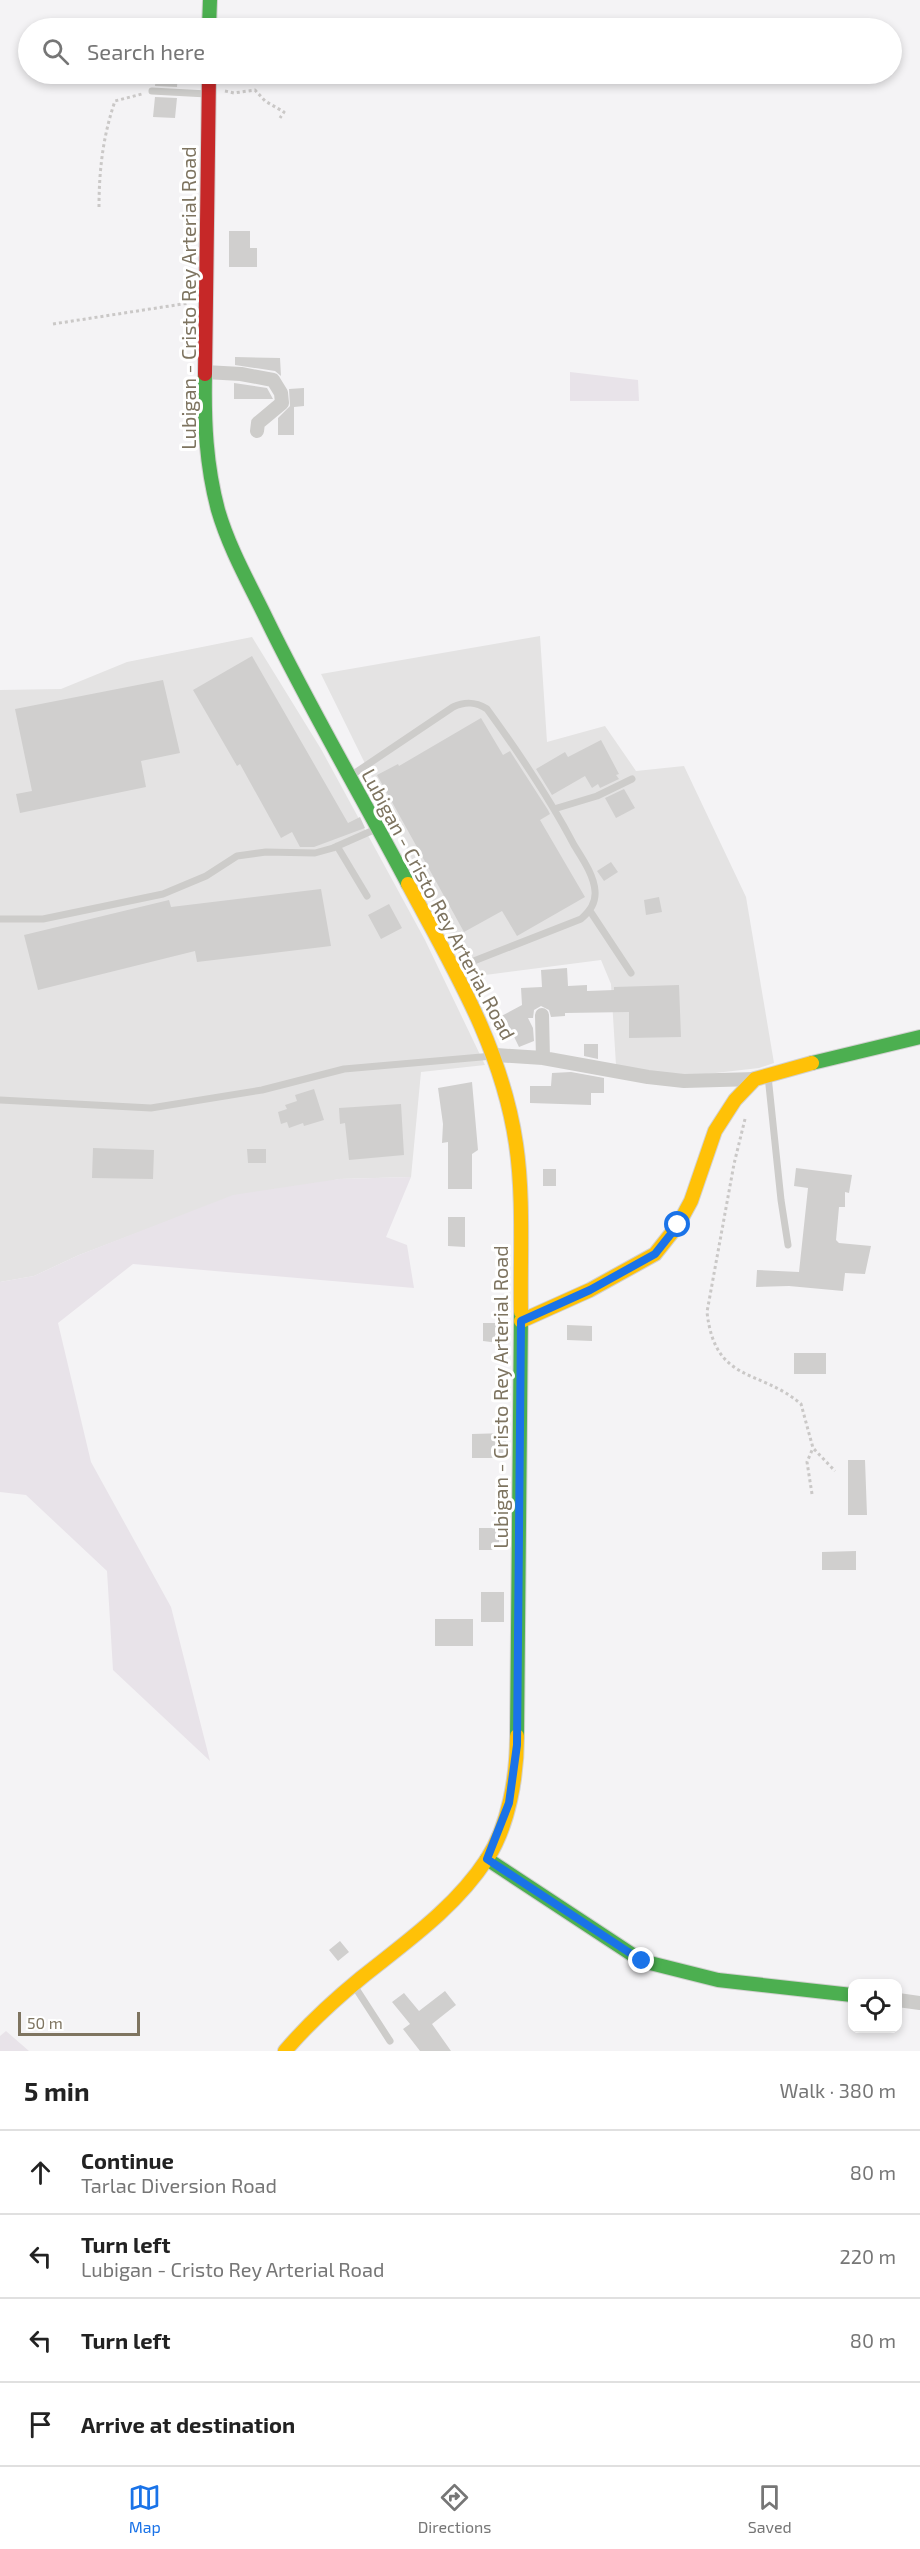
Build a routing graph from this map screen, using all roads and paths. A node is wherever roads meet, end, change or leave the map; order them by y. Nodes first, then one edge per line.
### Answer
1 (210, 0) edge
2 (209, 18) edge
3 (208, 85) edge
4 (152, 91) joint
5 (280, 118) dead end
6 (99, 207) dead end
7 (206, 301) junction
8 (54, 324) dead end
9 (205, 372) junction
10 (257, 431) dead end
11 (350, 776) junction
12 (632, 779) dead end
13 (554, 808) junction
14 (379, 827) junction
15 (337, 846) junction
16 (367, 896) dead end
17 (590, 910) junction
18 (0, 919) edge
19 (454, 969) junction
20 (631, 973) dead end
21 (542, 1015) dead end
22 (920, 1036) edge
23 (496, 1055) junction
24 (543, 1058) junction
25 (762, 1077) junction
26 (0, 1100) edge
27 (747, 1111) dead end
28 (788, 1245) dead end
29 (521, 1321) junction
30 (813, 1448) junction
31 (835, 1471) dead end
32 (812, 1494) dead end
33 (487, 1859) junction
34 (354, 1985) junction
35 (848, 1995) edge
36 (902, 2001) edge
37 (920, 2003) edge
38 (390, 2041) dead end
39 (285, 2051) edge

1 - 2 main road
3 - 4 lane
3 - 5 path
3 - 7 main road, Lubigan - Cristo Rey Arterial Road
4 - 6 path
7 - 8 path
7 - 9 main road, Lubigan - Cristo Rey Arterial Road
9 - 10 street
9 - 11 main road, Lubigan - Cristo Rey Arterial Road
11 - 13 lane
11 - 14 main road, Lubigan - Cristo Rey Arterial Road
12 - 13 lane
13 - 17 lane
14 - 15 lane
14 - 19 main road, Lubigan - Cristo Rey Arterial Road
15 - 16 lane
15 - 18 lane
17 - 19 lane
17 - 20 lane
19 - 23 main road, Lubigan - Cristo Rey Arterial Road
21 - 24 street
22 - 25 main road
23 - 24 street
23 - 26 lane
23 - 29 main road, Lubigan - Cristo Rey Arterial Road
24 - 25 street
25 - 28 lane
25 - 29 main road
27 - 30 path
29 - 33 main road, Lubigan - Cristo Rey Arterial Road
30 - 31 path
30 - 32 path
33 - 34 main road, Lubigan - Cristo Rey Arterial Road
33 - 35 main road
34 - 38 lane
34 - 39 main road, Lubigan - Cristo Rey Arterial Road
36 - 37 street

